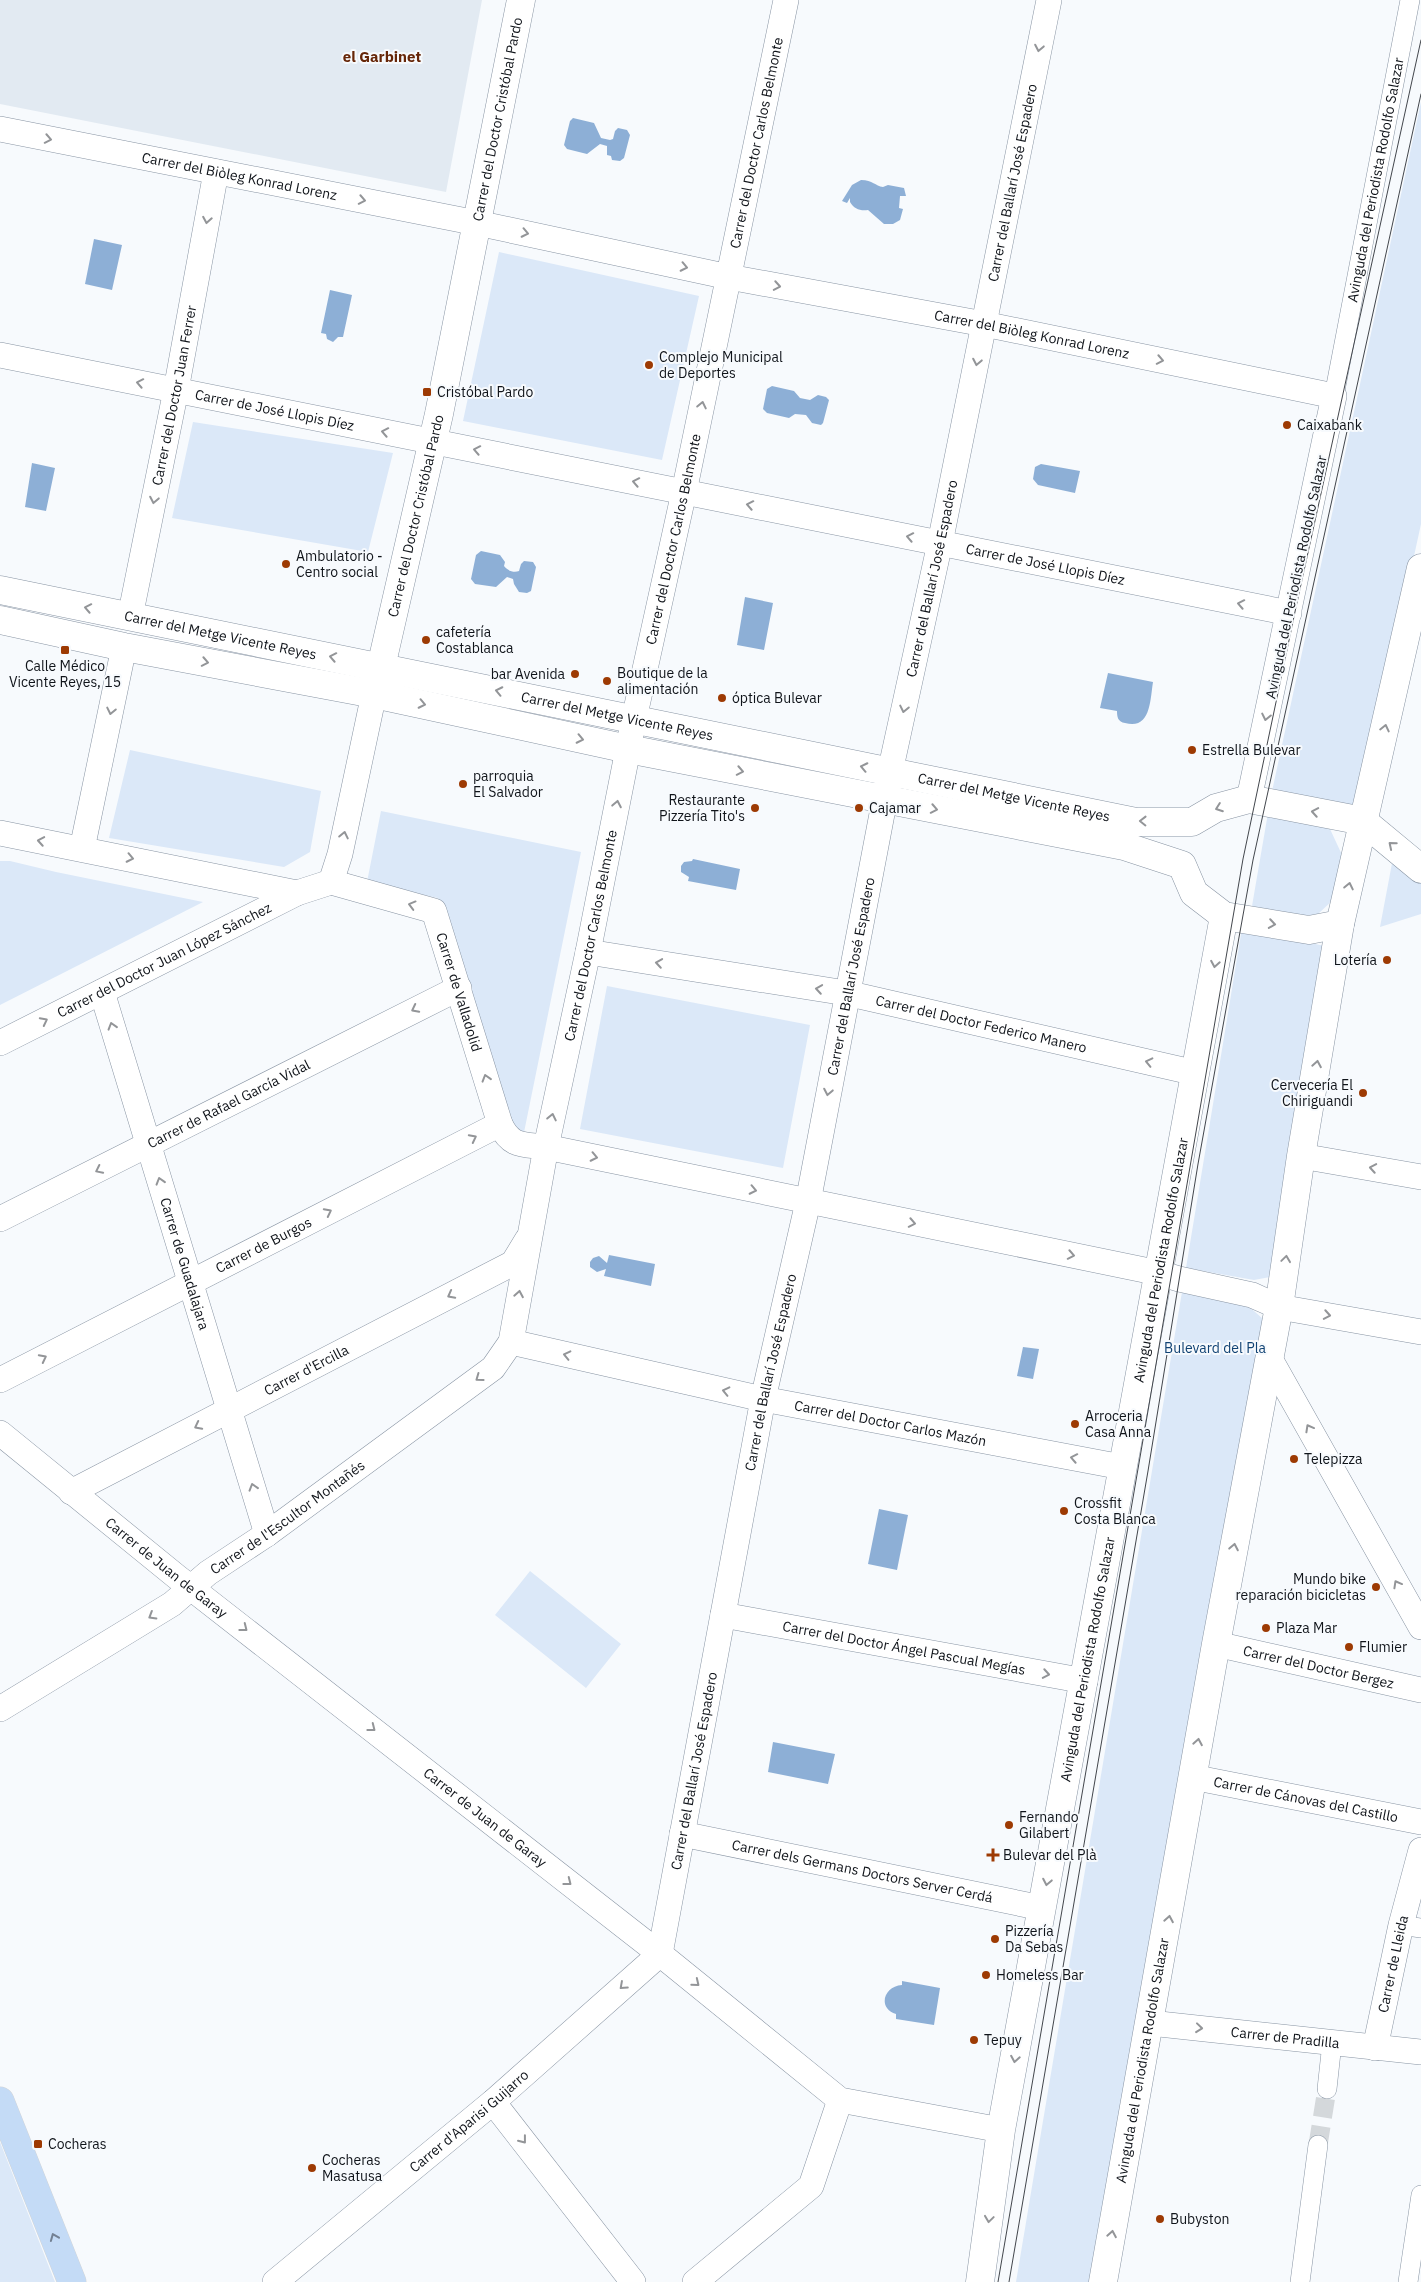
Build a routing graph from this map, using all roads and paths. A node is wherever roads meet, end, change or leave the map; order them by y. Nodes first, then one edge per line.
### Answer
1 (522, 0) edge
2 (786, 0) edge
3 (1049, 0) edge
4 (1410, 0) edge
5 (0, 129) edge
6 (216, 172) junction
7 (477, 223) junction
8 (729, 277) junction
9 (984, 324) junction
10 (0, 355) edge
11 (176, 390) junction
12 (1334, 396) junction
13 (433, 441) junction
14 (684, 492) junction
15 (940, 543) junction
16 (1421, 568) edge
17 (0, 590) edge
18 (1288, 613) junction
19 (130, 617) junction
20 (0, 620) edge
21 (1413, 640) edge
22 (124, 646) junction
23 (380, 667) junction
24 (374, 694) junction
25 (634, 719) junction
26 (628, 749) junction
27 (890, 772) junction
28 (884, 799) junction
29 (1249, 799) junction
30 (1363, 821) junction
31 (1192, 822) junction
32 (0, 833) edge
33 (82, 848) junction
34 (1182, 865) junction
35 (1421, 869) edge
36 (331, 882) junction
37 (297, 893) junction
38 (1224, 916) junction
39 (1340, 924) junction
40 (588, 952) junction
41 (459, 988) junction
42 (102, 992) junction
43 (846, 993) junction
44 (0, 1043) edge
45 (1196, 1073) junction
46 (500, 1124) junction
47 (149, 1145) junction
48 (546, 1147) junction
49 (1301, 1156) junction
50 (1421, 1177) edge
51 (808, 1202) junction
52 (0, 1219) edge
53 (529, 1236) junction
54 (1159, 1273) junction
55 (190, 1282) junction
56 (1279, 1307) junction
57 (1421, 1332) edge
58 (511, 1342) junction
59 (1270, 1360) junction
60 (0, 1380) edge
61 (763, 1399) junction
62 (229, 1411) junction
63 (0, 1433) edge
64 (1122, 1467) junction
65 (71, 1492) junction
66 (267, 1534) junction
67 (191, 1587) junction
68 (723, 1615) junction
69 (1421, 1627) edge
70 (1216, 1644) junction
71 (1085, 1680) junction
72 (1421, 1690) edge
73 (0, 1709) edge
74 (1192, 1776) junction
75 (1421, 1822) edge
76 (682, 1834) junction
77 (1421, 1850) edge
78 (1042, 1908) junction
79 (1411, 1927) edge
80 (660, 1954) junction
81 (1150, 2023) junction
82 (1332, 2043) junction
83 (1375, 2048) junction
84 (1421, 2052) edge
85 (1326, 2089) tunnel mouth
86 (840, 2100) junction
87 (0, 2101) edge
88 (493, 2102) junction
89 (1002, 2130) junction
90 (1318, 2145) tunnel mouth
91 (1421, 2195) edge
92 (72, 2282) edge
93 (275, 2282) edge
94 (633, 2282) edge
95 (695, 2282) edge
96 (980, 2282) edge
97 (1103, 2282) edge
98 (1300, 2282) edge
99 (1408, 2282) edge

1 - 7 street, Carrer del Doctor Cristóbal Pardo
2 - 8 street, Carrer del Doctor Carlos Belmonte
3 -> 9 street, Carrer del Ballarí José Espadero
4 - 12 street, Avinguda del Periodista Rodolfo Salazar
5 -> 6 street, Carrer del Biòleg Konrad Lorenz
6 -> 7 street, Carrer del Biòleg Konrad Lorenz
6 -> 11 street, Carrer del Doctor Juan Ferrer
7 -> 8 street, Carrer del Biòleg Konrad Lorenz
7 - 13 street, Carrer del Doctor Cristóbal Pardo
8 -> 9 street, Carrer del Biòleg Konrad Lorenz
14 -> 8 street, Carrer del Doctor Carlos Belmonte
9 -> 12 street, Carrer del Biòleg Konrad Lorenz
9 -> 15 street, Carrer del Ballarí José Espadero
11 -> 10 street, Carrer de José Llopis Díez
13 -> 11 street, Carrer de José Llopis Díez
11 -> 19 street, Carrer del Doctor Juan Ferrer
12 - 18 street, Avinguda del Periodista Rodolfo Salazar
14 -> 13 street, Carrer de José Llopis Díez
13 - 23 street, Carrer del Doctor Cristóbal Pardo
15 -> 14 street, Carrer de José Llopis Díez
14 - 25 street, Carrer del Doctor Carlos Belmonte
18 -> 15 street, Carrer de José Llopis Díez
15 -> 27 street, Carrer del Ballarí José Espadero
16 - 21 street, Avinguda del Periodista Rodolfo Salazar
19 -> 17 street, Carrer del Metge Vicente Reyes
18 -> 29 street, Avinguda del Periodista Rodolfo Salazar
23 -> 19 street, Carrer del Metge Vicente Reyes
20 - 22 street, Carrer del Metge Vicente Reyes
30 -> 21 street, Avinguda del Periodista Rodolfo Salazar
22 -> 24 street, Carrer del Metge Vicente Reyes
22 -> 33 street
23 - 24 street, Carrer del Doctor Cristóbal Pardo
25 -> 23 street, Carrer del Metge Vicente Reyes
24 -> 26 street, Carrer del Metge Vicente Reyes
36 -> 24 street, Carrer del Doctor Cristóbal Pardo
25 - 26 street, Carrer del Doctor Carlos Belmonte
27 -> 25 street, Carrer del Metge Vicente Reyes
26 -> 28 street, Carrer del Metge Vicente Reyes
40 -> 26 street, Carrer del Doctor Carlos Belmonte
27 - 28 street, Carrer del Ballarí José Espadero
31 -> 27 street, Carrer del Metge Vicente Reyes
28 -> 34 street, Carrer del Metge Vicente Reyes
28 - 43 street, Carrer del Ballarí José Espadero
30 -> 29 street
29 -> 31 street
35 -> 30 street
39 -> 30 street, Avinguda del Periodista Rodolfo Salazar
31 - 34 street
33 -> 32 street
33 -> 37 street
34 - 38 street
36 - 37 street, Carrer del Doctor Juan López Sánchez
41 -> 36 street, Carrer de Valladolid
37 - 42 street, Carrer del Doctor Juan López Sánchez
38 -> 39 street
38 -> 45 street, Avinguda del Periodista Rodolfo Salazar
49 -> 39 street, Avinguda del Periodista Rodolfo Salazar
43 -> 40 street, Carrer del Doctor Federico Manero
48 -> 40 street, Carrer del Doctor Carlos Belmonte
46 -> 41 street, Carrer de Valladolid
41 -> 47 street, Carrer de Rafael García Vidal
44 -> 42 street, Carrer del Doctor Juan López Sánchez
47 -> 42 street, Carrer de Guadalajara
45 -> 43 street, Carrer del Doctor Federico Manero
43 -> 51 street, Carrer del Ballarí José Espadero
45 - 54 street, Avinguda del Periodista Rodolfo Salazar
46 - 48 street, Carrer de Valladolid
55 -> 46 street, Carrer de Burgos
47 -> 52 street, Carrer de Rafael García Vidal
55 -> 47 street, Carrer de Guadalajara
48 -> 51 street, Carrer de Valladolid
48 - 53 street, Carrer del Doctor Carlos Belmonte
50 -> 49 street
56 -> 49 street, Avinguda del Periodista Rodolfo Salazar
51 -> 54 street, Carrer de Valladolid
51 - 61 street, Carrer del Ballarí José Espadero
58 -> 53 street, Carrer del Doctor Carlos Belmonte
53 -> 62 street, Carrer d'Ercilla
54 - 56 street, Carrer de Valladolid
54 - 64 street, Avinguda del Periodista Rodolfo Salazar
60 -> 55 street, Carrer de Burgos
55 - 62 street, Carrer de Guadalajara
56 -> 57 street, Carrer de Valladolid
56 - 59 street, Avinguda del Periodista Rodolfo Salazar
61 -> 58 street, Carrer del Doctor Carlos Mazón
58 -> 66 street, Carrer de l'Escultor Montañés
69 -> 59 street
70 -> 59 street, Avinguda del Periodista Rodolfo Salazar
64 -> 61 street, Carrer del Doctor Carlos Mazón
61 - 68 street, Carrer del Ballarí José Espadero
62 -> 65 street, Carrer d'Ercilla
66 -> 62 street, Carrer de Guadalajara
63 - 65 street, Carrer de Juan de Garay
64 - 71 street, Avinguda del Periodista Rodolfo Salazar
65 - 67 street, Carrer de Juan de Garay
66 - 67 street, Carrer de l'Escultor Montañés
67 -> 73 street, Carrer de l'Escultor Montañés
67 -> 80 street, Carrer de Juan de Garay
68 -> 71 street, Carrer del Doctor Ángel Pascual Megías
68 - 76 street, Carrer del Ballarí José Espadero
70 - 72 street, Carrer del Doctor Bergez
74 -> 70 street, Avinguda del Periodista Rodolfo Salazar
71 -> 78 street, Avinguda del Periodista Rodolfo Salazar
74 - 75 street, Carrer de Cánovas del Castillo
81 -> 74 street, Avinguda del Periodista Rodolfo Salazar
76 - 78 street, Carrer dels Germans Doctors Server Cerdá
76 - 80 street, Carrer del Ballarí José Espadero
77 - 79 street, Carrer de Lleida
78 -> 89 street, Avinguda del Periodista Rodolfo Salazar
79 - 83 street, Carrer de Lleida
80 -> 86 street, Carrer de Juan de Garay
80 -> 88 street, Carrer d'Aparisi Guijarro
81 -> 82 street, Carrer de Pradilla
97 -> 81 street, Avinguda del Periodista Rodolfo Salazar
82 - 83 street, Carrer de Pradilla
82 - 85 street
83 - 84 street, Carrer de Pradilla
86 - 89 street, Carrer de Juan de Garay
86 - 95 street
92 -> 87 main road
88 - 93 street, Carrer d'Aparisi Guijarro
88 -> 94 street
89 -> 96 street, Avinguda del Periodista Rodolfo Salazar
90 - 98 street
91 - 99 street

